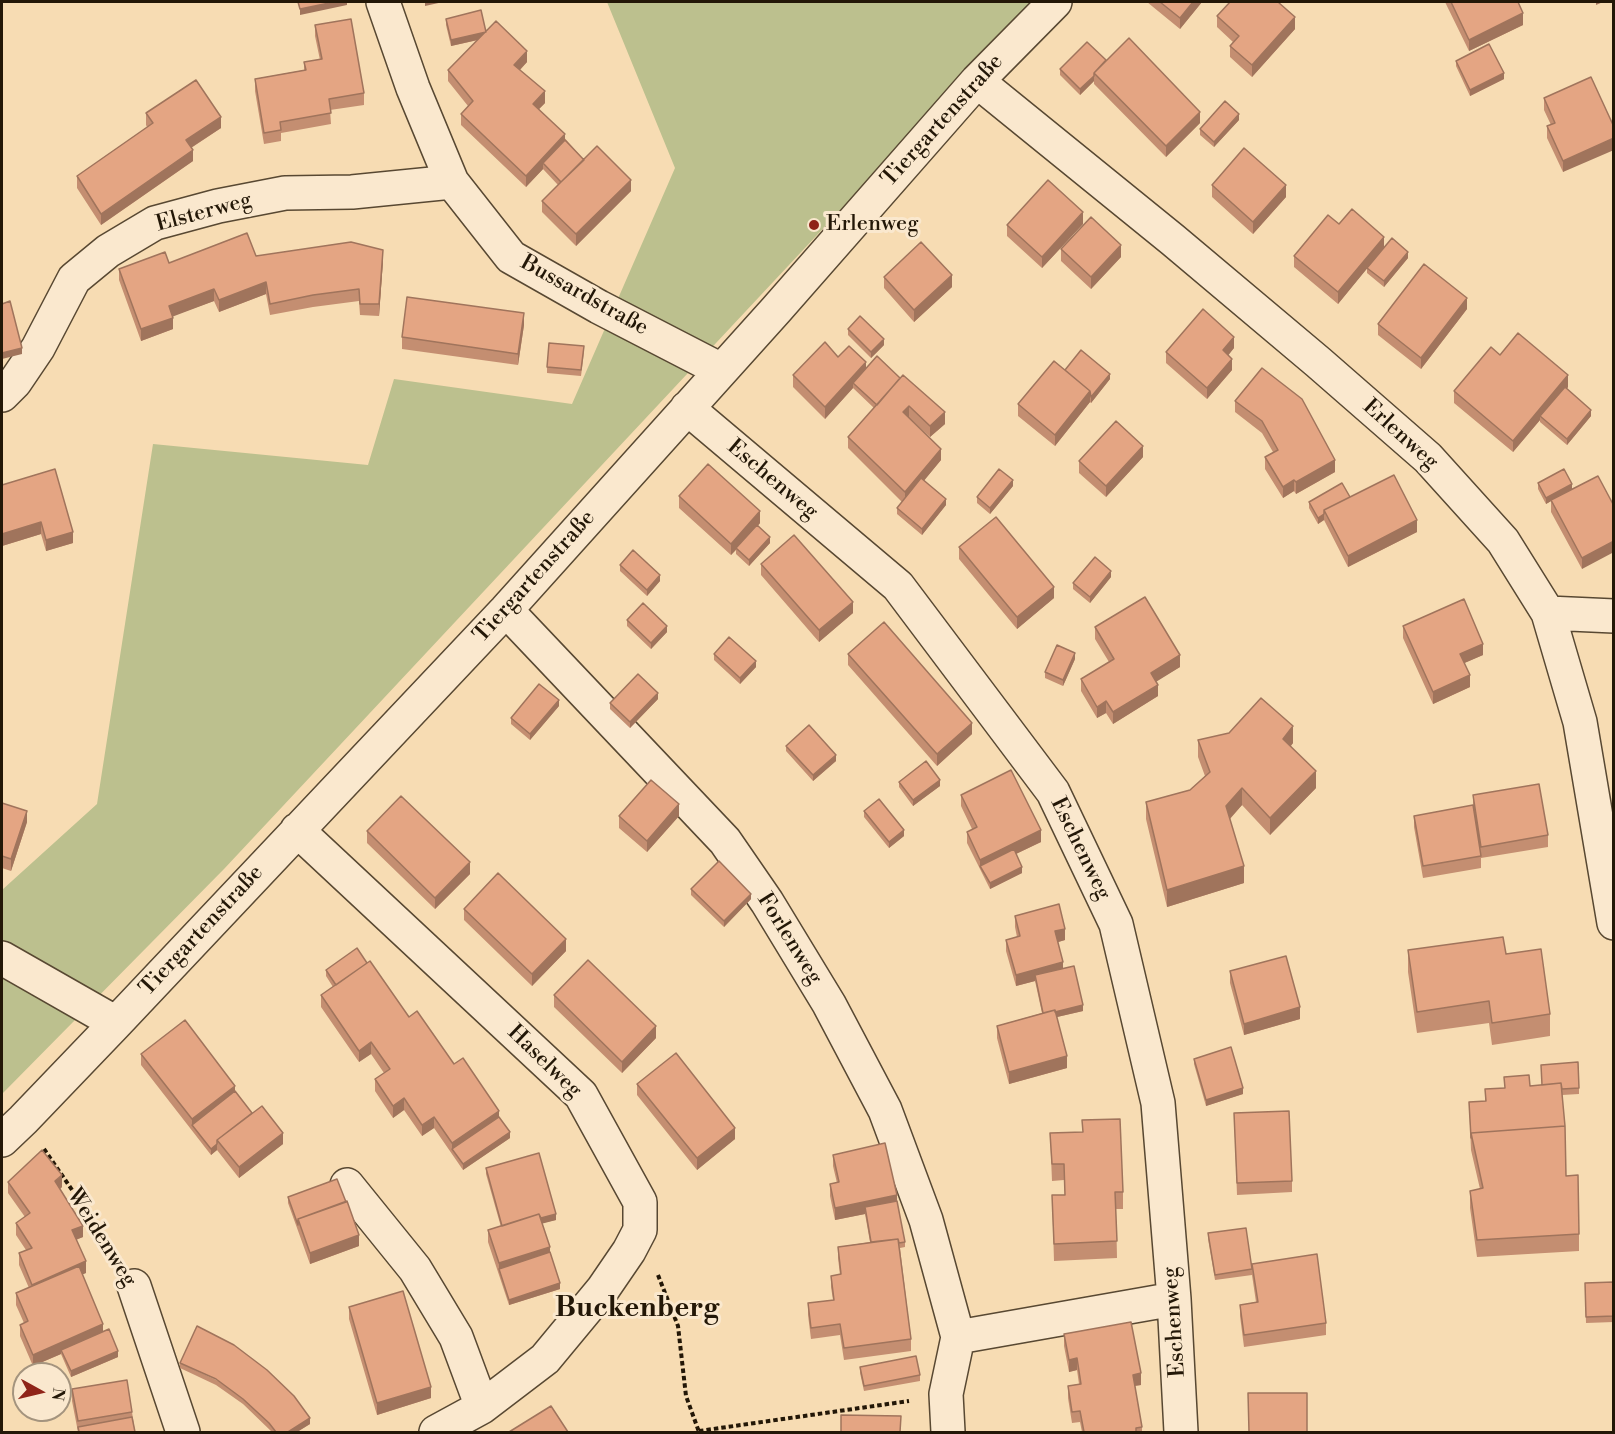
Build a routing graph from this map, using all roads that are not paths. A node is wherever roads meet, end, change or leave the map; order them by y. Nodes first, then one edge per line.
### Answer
1 (383, 2) edge
2 (1055, 2) edge
3 (977, 81) junction
4 (452, 182) junction
5 (721, 370) junction
6 (2, 395) edge
7 (687, 408) junction
8 (506, 610) junction
9 (1548, 613) junction
10 (1614, 616) edge
11 (297, 830) junction
12 (1614, 923) edge
13 (2, 958) edge
14 (116, 1023) junction
15 (12, 1130) edge
16 (347, 1185) dead end
17 (134, 1287) road end
18 (1174, 1299) junction
19 (958, 1336) junction
20 (482, 1407) junction
21 (183, 1432) edge
22 (436, 1432) edge
23 (948, 1432) edge
24 (1181, 1432) edge

1 - 4 street, Bussardstraße
2 - 3 street, Tiergartenstraße
3 - 5 street, Tiergartenstraße
3 - 9 street, Erlenweg
4 - 5 street, Bussardstraße
4 - 6 street, Elsterweg
5 - 7 street, Tiergartenstraße
7 - 8 street, Tiergartenstraße
7 - 18 street, Eschenweg
8 - 11 street, Tiergartenstraße
8 - 19 street, Forlenweg
9 - 10 street
9 - 12 street, Erlenweg
11 - 14 street, Tiergartenstraße
11 - 20 street, Haselweg
13 - 14 street
14 - 15 street, Tiergartenstraße
16 - 20 street
17 - 21 street, Weidenweg
18 - 19 street
18 - 24 street, Eschenweg
19 - 23 street, Forlenweg
20 - 22 street

